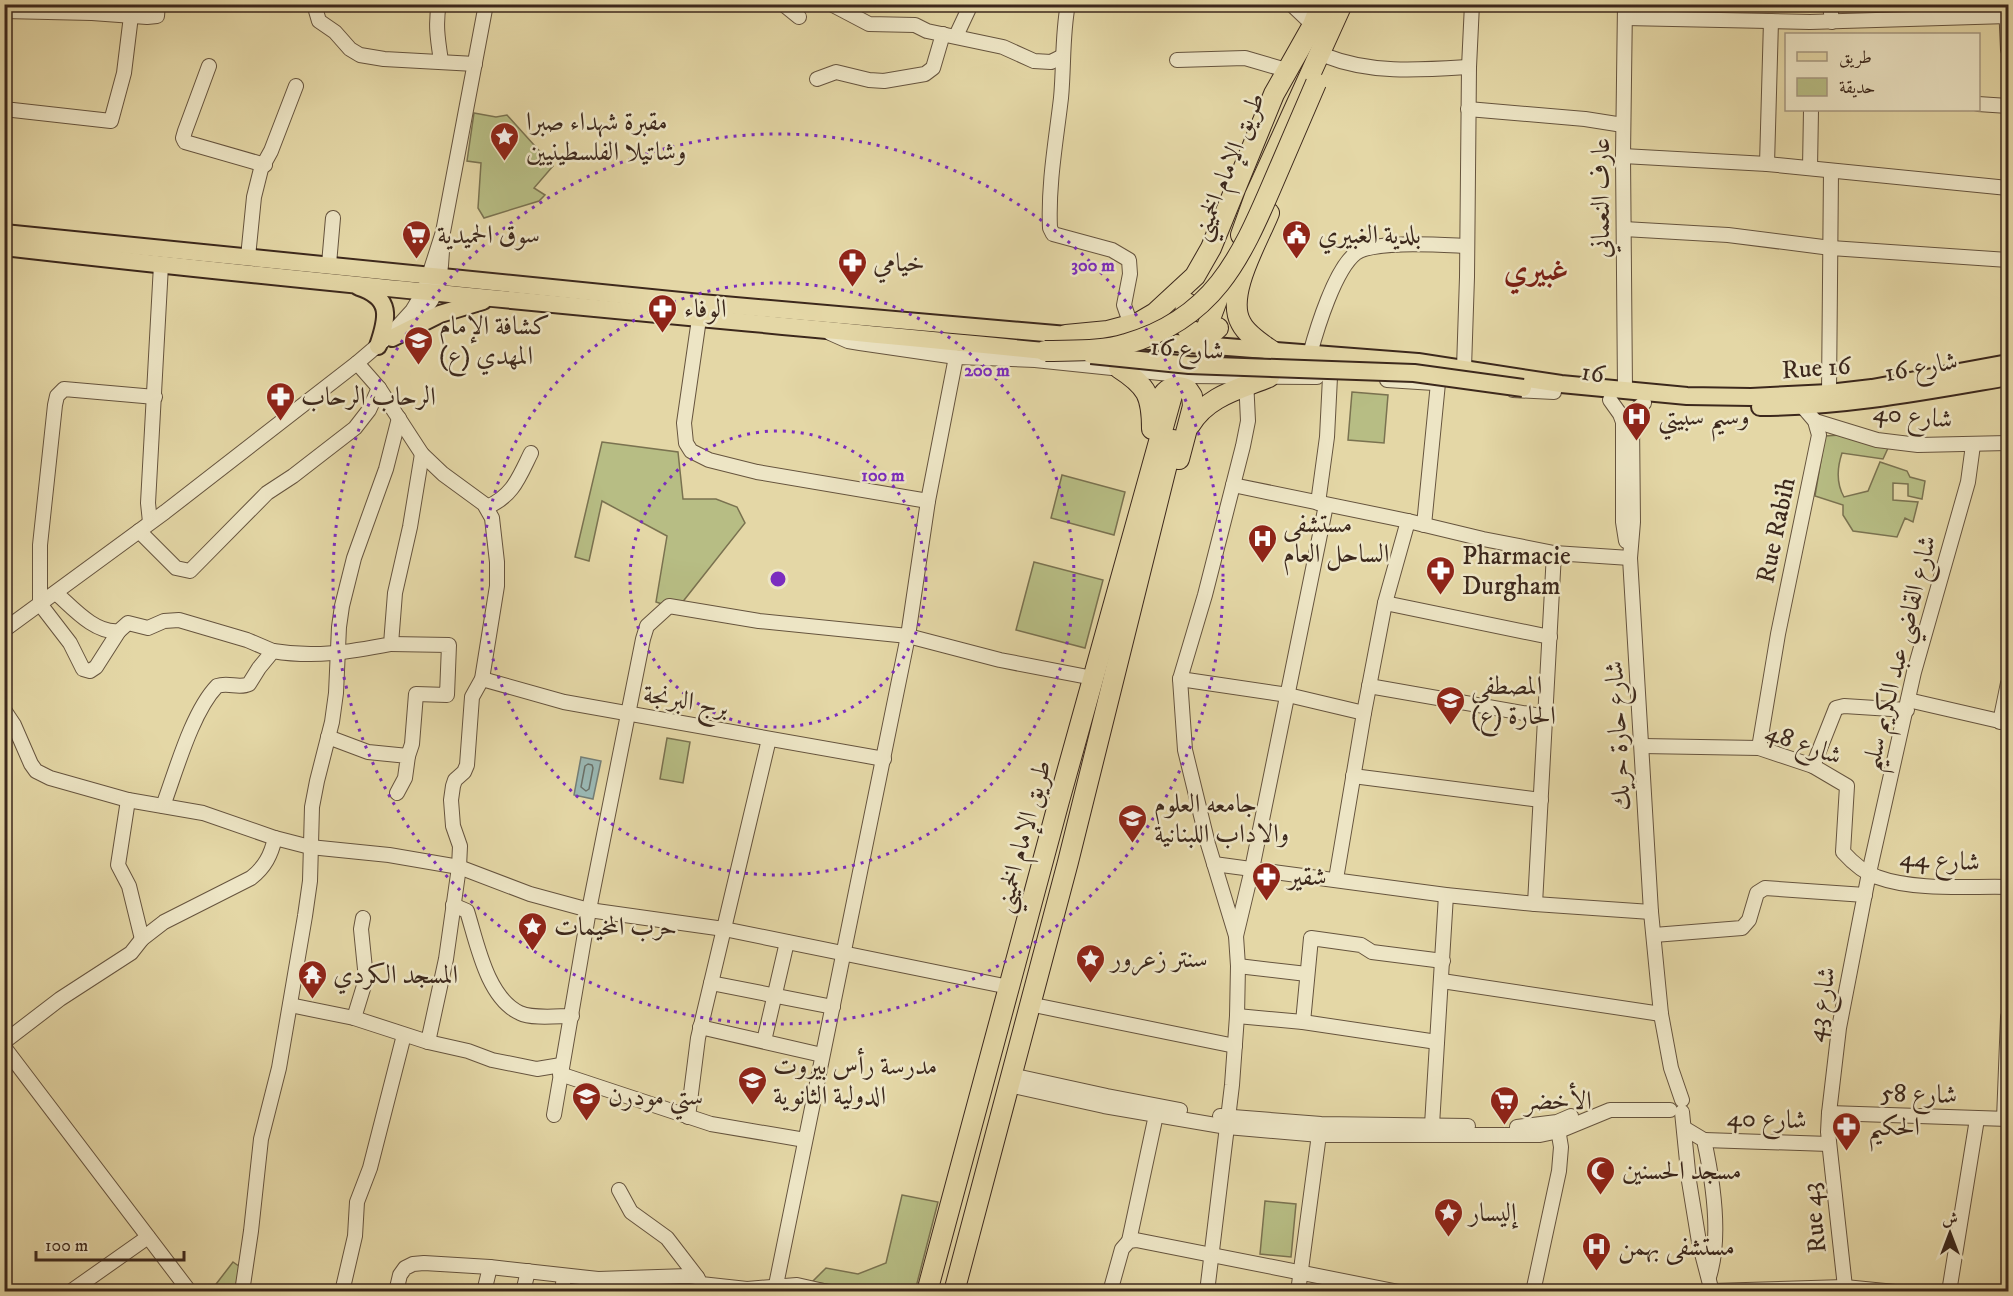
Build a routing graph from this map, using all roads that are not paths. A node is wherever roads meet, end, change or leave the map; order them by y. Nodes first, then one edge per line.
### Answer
1 (158, 4) edge
2 (314, 4) edge
3 (439, 4) edge
4 (486, 4) edge
5 (783, 4) edge
6 (831, 4) edge
7 (971, 4) edge
8 (1068, 4) edge
9 (1291, 4) edge
10 (1321, 4) edge
11 (1342, 4) edge
12 (1472, 4) edge
13 (1830, 4) edge
14 (93, 9) edge
15 (4, 10) edge
16 (1625, 11) edge
17 (1950, 11) edge
18 (2007, 12) edge
19 (131, 16) junction
20 (799, 17) dead end
21 (1771, 21) junction
22 (1832, 22) junction
23 (1810, 28) edge
24 (950, 35) junction
25 (1320, 48) junction
26 (2008, 50) edge
27 (1063, 56) junction
28 (1177, 60) dead end
29 (441, 61) junction
30 (475, 64) junction
31 (209, 66) dead end
32 (1469, 67) junction
33 (1287, 70) junction
34 (817, 79) dead end
35 (296, 86) dead end
36 (1980, 104) edge
37 (2008, 106) edge
38 (4, 109) edge
39 (1468, 110) junction
40 (1811, 111) edge
41 (1623, 125) junction
42 (1623, 156) junction
43 (1767, 164) junction
44 (265, 165) junction
45 (1810, 168) junction
46 (1831, 171) junction
47 (2008, 188) edge
48 (333, 218) dead end
49 (1624, 229) junction
50 (4, 233) edge
51 (1467, 246) junction
52 (4, 247) edge
53 (1211, 248) junction
54 (1831, 248) junction
55 (248, 257) junction
56 (2008, 260) edge
57 (329, 264) junction
58 (161, 265) junction
59 (346, 282) junction
60 (1240, 283) junction
61 (433, 284) junction
62 (504, 299) junction
63 (699, 319) junction
64 (1131, 325) junction
65 (1201, 325) dead end
66 (826, 330) junction
67 (1066, 335) junction
68 (381, 345) junction
69 (1045, 351) junction
70 (1272, 351) junction
71 (1310, 354) junction
72 (1340, 355) junction
73 (956, 357) junction
74 (357, 363) junction
75 (2008, 363) edge
76 (1119, 368) junction
77 (1464, 368) junction
78 (1269, 377) joint
79 (1337, 377) junction
80 (2008, 377) edge
81 (1246, 381) junction
82 (1438, 383) junction
83 (379, 388) junction
84 (1554, 392) junction
85 (155, 397) junction
86 (1620, 397) junction
87 (1836, 398) junction
88 (1644, 403) junction
89 (1803, 407) junction
90 (399, 418) junction
91 (1821, 427) junction
92 (1152, 429) junction
93 (1186, 433) junction
94 (2008, 442) edge
95 (1973, 445) junction
96 (531, 453) dead end
97 (422, 454) junction
98 (1628, 472) junction
99 (149, 483) junction
100 (1233, 485) junction
101 (928, 501) junction
102 (1322, 504) junction
103 (487, 507) junction
104 (165, 512) junction
105 (1408, 521) junction
106 (1424, 525) junction
107 (144, 526) junction
108 (1554, 553) junction
109 (1630, 558) junction
110 (56, 593) junction
111 (1385, 603) junction
112 (40, 604) junction
113 (4, 630) edge
114 (119, 631) junction
115 (908, 636) junction
116 (1550, 637) junction
117 (391, 644) junction
118 (273, 651) junction
119 (339, 654) junction
120 (1117, 668) junction
121 (1088, 677) junction
122 (482, 679) junction
123 (1180, 679) junction
124 (2008, 683) edge
125 (1369, 686) junction
126 (1288, 695) junction
127 (1086, 704) junction
128 (1907, 705) junction
129 (4, 710) edge
130 (1364, 713) junction
131 (629, 715) junction
132 (1546, 717) junction
133 (2004, 723) edge
134 (328, 737) junction
135 (769, 739) junction
136 (1642, 746) junction
137 (1759, 748) junction
138 (408, 756) junction
139 (884, 759) junction
140 (1814, 766) junction
141 (1353, 776) junction
142 (397, 794) dead end
143 (1541, 800) junction
144 (128, 801) junction
145 (163, 806) junction
146 (275, 838) junction
147 (310, 847) junction
148 (1046, 854) junction
149 (1068, 862) junction
150 (1214, 864) junction
151 (459, 867) junction
152 (1252, 868) junction
153 (1869, 873) junction
154 (1336, 879) junction
155 (2008, 887) edge
156 (1446, 895) junction
157 (1865, 895) junction
158 (453, 904) junction
159 (1535, 904) junction
160 (589, 910) junction
161 (1651, 912) junction
162 (363, 918) dead end
163 (724, 929) junction
164 (1654, 935) junction
165 (1236, 936) junction
166 (142, 939) junction
167 (787, 942) junction
168 (845, 952) junction
169 (1443, 961) junction
170 (1238, 966) junction
171 (1307, 974) junction
172 (1442, 981) junction
173 (711, 984) junction
174 (1009, 987) junction
175 (774, 996) junction
176 (1029, 1004) junction
177 (290, 1005) junction
178 (833, 1007) junction
179 (1662, 1014) junction
180 (572, 1016) junction
181 (1237, 1016) junction
182 (354, 1017) junction
183 (2008, 1017) edge
184 (1303, 1022) junction
185 (700, 1027) junction
186 (404, 1035) junction
187 (764, 1041) junction
188 (4, 1042) edge
189 (428, 1042) junction
190 (1437, 1042) junction
191 (1235, 1046) junction
192 (4, 1047) edge
193 (822, 1055) junction
194 (561, 1069) junction
195 (1010, 1080) junction
196 (1675, 1105) junction
197 (1828, 1113) junction
198 (554, 1115) dead end
199 (1156, 1115) junction
200 (688, 1117) junction
201 (1977, 1119) junction
202 (2006, 1119) edge
203 (1228, 1122) junction
204 (1432, 1125) junction
205 (1558, 1126) junction
206 (1684, 1128) junction
207 (1320, 1129) junction
208 (806, 1140) junction
209 (1704, 1140) junction
210 (1829, 1144) junction
211 (619, 1190) dead end
212 (148, 1237) junction
213 (1129, 1241) junction
214 (1212, 1254) junction
215 (490, 1267) junction
216 (933, 1268) junction
217 (528, 1271) junction
218 (1302, 1271) junction
219 (564, 1276) junction
220 (956, 1283) edge
221 (700, 1284) edge
222 (604, 1285) edge
223 (640, 1285) edge
224 (776, 1285) junction
225 (1711, 1287) edge
226 (1845, 1287) junction
227 (70, 1292) edge
228 (190, 1292) edge
229 (242, 1292) edge
230 (342, 1292) edge
231 (396, 1292) edge
232 (484, 1292) edge
233 (523, 1292) edge
234 (562, 1292) edge
235 (828, 1292) edge
236 (927, 1292) edge
237 (1110, 1292) edge
238 (1207, 1292) edge
239 (1298, 1292) edge
240 (1399, 1292) edge
241 (1533, 1292) edge
242 (1895, 1292) edge
243 (1949, 1292) edge

1 - 19 street
2 - 29 street
3 - 29 street
4 - 30 street
5 - 20 street
6 - 24 street
7 - 24 street
8 - 27 street
9 - 25 street
10 - 25 highway
11 - 25 highway
12 - 32 street
13 - 22 street
14 - 15 street
14 - 19 street
16 - 21 street
16 - 41 street, عارف النعماني
17 - 18 street
17 - 22 street
18 - 26 street
19 - 38 street
21 - 23 street
21 - 43 street
22 - 23 street
24 - 27 street
24 - 34 street
25 - 32 street
25 - 33 highway
25 - 60 highway
25 - 65 highway, طريق الإمام الخميني
25 - 69 highway, bridge
27 - 64 street
28 - 33 street
29 - 30 street
30 - 61 street
31 - 44 street
32 - 39 street
33 - 53 highway
35 - 44 street
36 - 37 street
39 - 41 street
39 - 51 street
40 - 45 street
41 - 42 street, عارف النعماني
42 - 43 street
42 - 49 street, عارف النعماني
43 - 45 street
44 - 55 street
45 - 46 street
46 - 47 street
46 - 54 street
48 - 57 street
49 - 54 street
49 - 86 street, عارف النعماني
50 - 55 main road
51 - 71 street
51 - 77 street
52 - 58 main road
53 - 60 highway
53 - 64 highway
54 - 56 street
54 - 87 street
55 - 57 main road
57 - 61 main road
58 - 59 main road
58 - 85 street
59 - 61 main road
59 - 68 main road
60 - 70 highway
61 - 62 main road
61 - 67 main road, شارع 16
61 - 68 street
62 - 63 main road, شارع 16
62 - 68 main road
63 - 66 main road, شارع 16
63 - 101 street
64 - 67 highway
66 - 69 main road, شارع 16
66 - 73 street, شارع 16
67 - 70 main road, شارع 16
68 - 74 street
69 - 84 main road, شارع 16, bridge
70 - 71 main road, شارع 16
71 - 72 main road, شارع 16
72 - 77 main road, شارع 16
72 - 79 main road
73 - 76 street, شارع 16
73 - 101 street
74 - 83 street
74 - 104 street
75 - 87 main road, Rue 16
76 - 81 street, شارع 16
76 - 92 highway
77 - 86 main road, شارع 16
78 - 79 street
78 - 81 highway
79 - 82 street
79 - 102 street
80 - 87 main road, شارع 16
81 - 93 highway
81 - 100 street
82 - 84 street
82 - 106 street
83 - 90 street
83 - 107 street
84 - 86 main road, 16
85 - 99 street
85 - 112 street
86 - 87 main road, Rue 16
86 - 88 main road, شارع 16
86 - 98 street
87 - 89 main road, شارع 16
87 - 91 street, Rue Rabih
88 - 89 main road, شارع 16
88 - 98 street
89 - 91 street
90 - 97 street
90 - 119 street
91 - 95 street, شارع 40
91 - 137 street, Rue Rabih
92 - 93 highway
92 - 121 highway
93 - 120 highway
94 - 95 street, شارع 40
95 - 128 street, شارع القاضي عبد الكريم سليم
96 - 103 street
97 - 103 street
97 - 117 street
98 - 109 street, شارع حارة حريك
99 - 104 street
99 - 107 street
100 - 102 street
100 - 123 street
101 - 115 street
102 - 105 street
102 - 126 street
103 - 122 street
104 - 107 street
105 - 106 street
105 - 111 street
106 - 108 street
107 - 110 street
108 - 109 street
108 - 116 street
109 - 136 street, شارع حارة حريك
110 - 112 street
110 - 114 street
111 - 116 street
111 - 125 street
112 - 113 street
112 - 114 street
114 - 118 street
115 - 121 street
115 - 131 street
115 - 139 street
116 - 132 street
117 - 119 street
117 - 138 street
118 - 119 street
118 - 145 street
119 - 134 street
120 - 127 highway, طريق الإمام الخميني
120 - 149 highway, طريق الإمام الخميني
121 - 127 highway
122 - 131 street, برج البرنجة
122 - 151 street
123 - 126 street
123 - 150 street
124 - 133 street
125 - 130 street
125 - 132 street
126 - 130 street
126 - 152 street
127 - 148 highway, طريق الإمام الخميني
128 - 133 street
128 - 140 street
128 - 153 street, شارع القاضي عبد الكريم سليم
129 - 144 street
130 - 141 street
131 - 135 street, برج البرنجة
131 - 160 street
132 - 143 street
134 - 138 street
134 - 147 street
135 - 139 street, برج البرنجة
135 - 163 street
136 - 137 street, شارع 48
136 - 161 street, شارع حارة حريك
137 - 140 street, شارع 48
138 - 142 street
139 - 168 street
140 - 153 street, شارع 48
141 - 143 street
141 - 154 street
143 - 159 street
144 - 145 street
144 - 166 street
145 - 146 street
146 - 147 street
146 - 166 street
147 - 151 street
147 - 177 street
148 - 149 highway
148 - 174 highway, طريق الإمام الخميني
149 - 176 highway, طريق الإمام الخميني
150 - 152 street
150 - 165 street
151 - 158 street
151 - 160 street
152 - 154 street
152 - 165 street
153 - 155 street, شارع 44
153 - 157 street, شارع 43
154 - 156 street
156 - 159 street
156 - 169 street
157 - 164 street
157 - 197 street, شارع 43
158 - 180 street
158 - 189 street
159 - 161 street
160 - 163 street
160 - 180 street
161 - 164 street, شارع حارة حريك
162 - 182 street
163 - 167 street
163 - 173 street
164 - 179 street, شارع حارة حريك
165 - 170 street
166 - 188 street
167 - 168 street
167 - 175 street
168 - 174 street
168 - 178 street
169 - 171 street
169 - 172 street
170 - 171 street
170 - 181 street
171 - 184 street
172 - 179 street
172 - 190 street
173 - 175 street
173 - 185 street
174 - 216 highway, طريق الإمام الخميني
175 - 178 street
175 - 187 street
176 - 191 street
176 - 195 highway, طريق الإمام الخميني
177 - 182 street
177 - 229 street
178 - 193 street
179 - 196 street, شارع حارة حريك
180 - 194 street
181 - 184 street
181 - 191 street
182 - 186 street
183 - 202 street
184 - 190 street
185 - 187 street
185 - 200 street
186 - 189 street
186 - 230 street
187 - 193 street
189 - 194 street
190 - 204 street
191 - 203 street
192 - 212 street
193 - 208 street
194 - 198 street
194 - 200 street
195 - 199 street
195 - 203 street
195 - 220 highway, طريق الإمام الخميني
196 - 205 street
196 - 206 street, شارع حارة حريك
197 - 201 street, شارع 58
197 - 210 street, شارع 43
199 - 203 street
199 - 213 street
200 - 208 street
201 - 202 street, شارع 58
201 - 243 street
203 - 207 street
203 - 214 street
204 - 205 street
204 - 207 street
205 - 207 street
205 - 241 street
206 - 209 street
206 - 225 street, شارع حارة حريك
207 - 218 street
208 - 224 street
209 - 210 street, شارع 40
209 - 225 street
210 - 226 street, Rue 43
211 - 221 street
212 - 227 street
212 - 228 street
213 - 214 street
213 - 237 street
214 - 218 street
214 - 238 street
215 - 217 street
215 - 231 street
215 - 232 street
216 - 220 highway
216 - 236 highway, طريق الإمام الخميني
217 - 219 street
217 - 233 street
218 - 239 street
218 - 240 street
219 - 222 street
219 - 234 street
221 - 223 street
221 - 224 street
222 - 223 street
224 - 235 street
225 - 226 street
226 - 242 street

